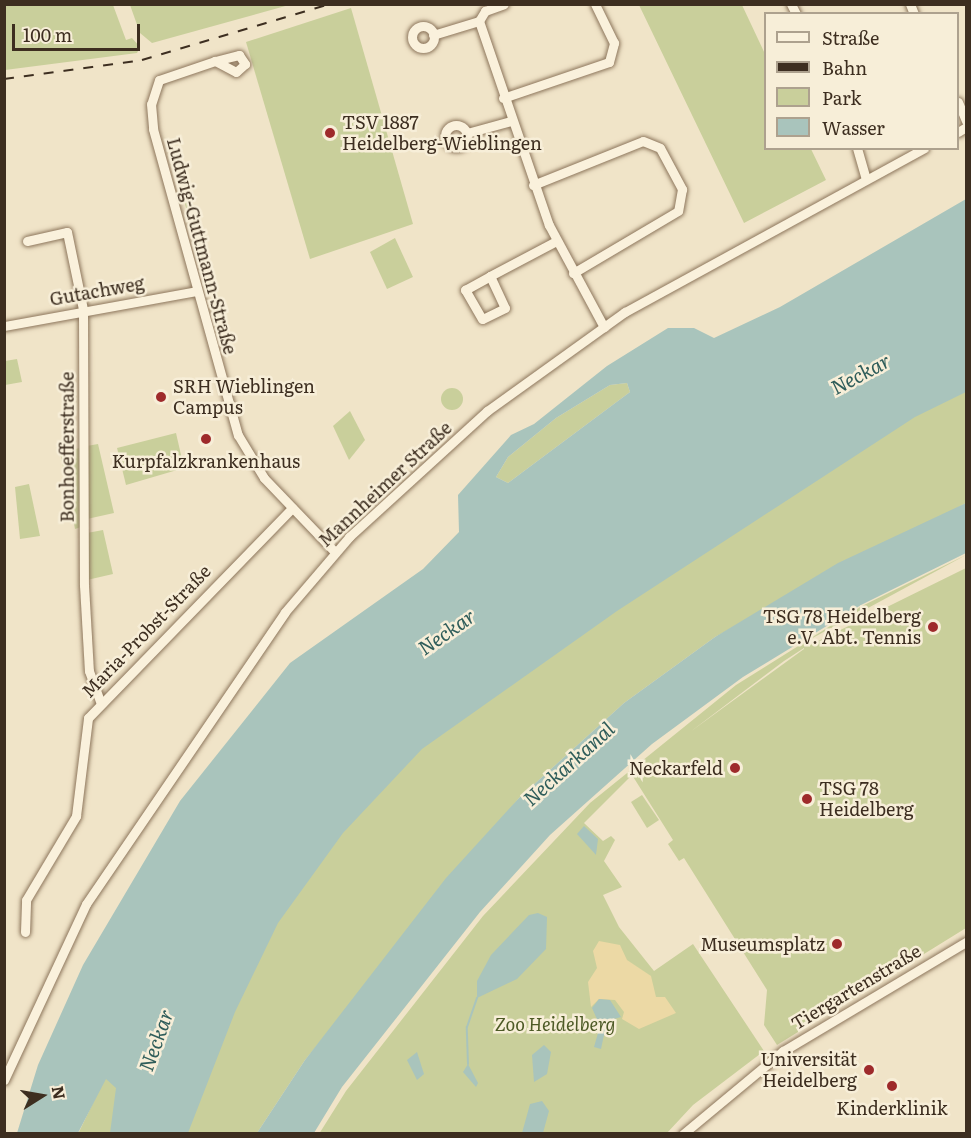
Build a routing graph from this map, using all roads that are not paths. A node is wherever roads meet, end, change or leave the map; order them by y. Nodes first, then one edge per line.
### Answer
1 (504, 4) edge
2 (595, 4) edge
3 (479, 21) junction
4 (434, 35) dead end
5 (215, 61) dead end
6 (502, 98) junction
7 (959, 106) edge
8 (511, 121) junction
9 (966, 121) edge
10 (468, 133) dead end
11 (858, 150) edge
12 (920, 150) edge
13 (866, 179) junction
14 (533, 185) junction
15 (27, 241) dead end
16 (556, 241) junction
17 (573, 273) junction
18 (490, 276) junction
19 (196, 291) junction
20 (83, 309) junction
21 (4, 326) edge
22 (604, 327) junction
23 (292, 508) junction
24 (335, 552) junction
25 (100, 702) junction
26 (25, 932) dead end
27 (966, 942) edge
28 (4, 1080) edge
29 (682, 1134) edge

1 - 3 street
2 - 6 street
3 - 4 street
3 - 6 street
5 - 19 street, Ludwig-Guttmann-Straße
6 - 8 street
7 - 9 street
8 - 10 street
8 - 14 street
11 - 13 street
12 - 13 street, Mannheimer Straße
13 - 22 street, Mannheimer Straße
14 - 16 street
14 - 17 street
15 - 20 street, Bonhoefferstraße
16 - 17 street
16 - 18 street
17 - 22 street
18 - 18 street
19 - 20 street, Gutachweg
19 - 23 street, Ludwig-Guttmann-Straße
20 - 21 street, Gutachweg
20 - 25 street, Bonhoefferstraße
22 - 24 street, Mannheimer Straße
23 - 24 street, Ludwig-Guttmann-Straße
23 - 25 street, Maria-Probst-Straße
24 - 28 street, Mannheimer Straße
25 - 26 street, Maria-Probst-Straße
27 - 29 street, Tiergartenstraße

